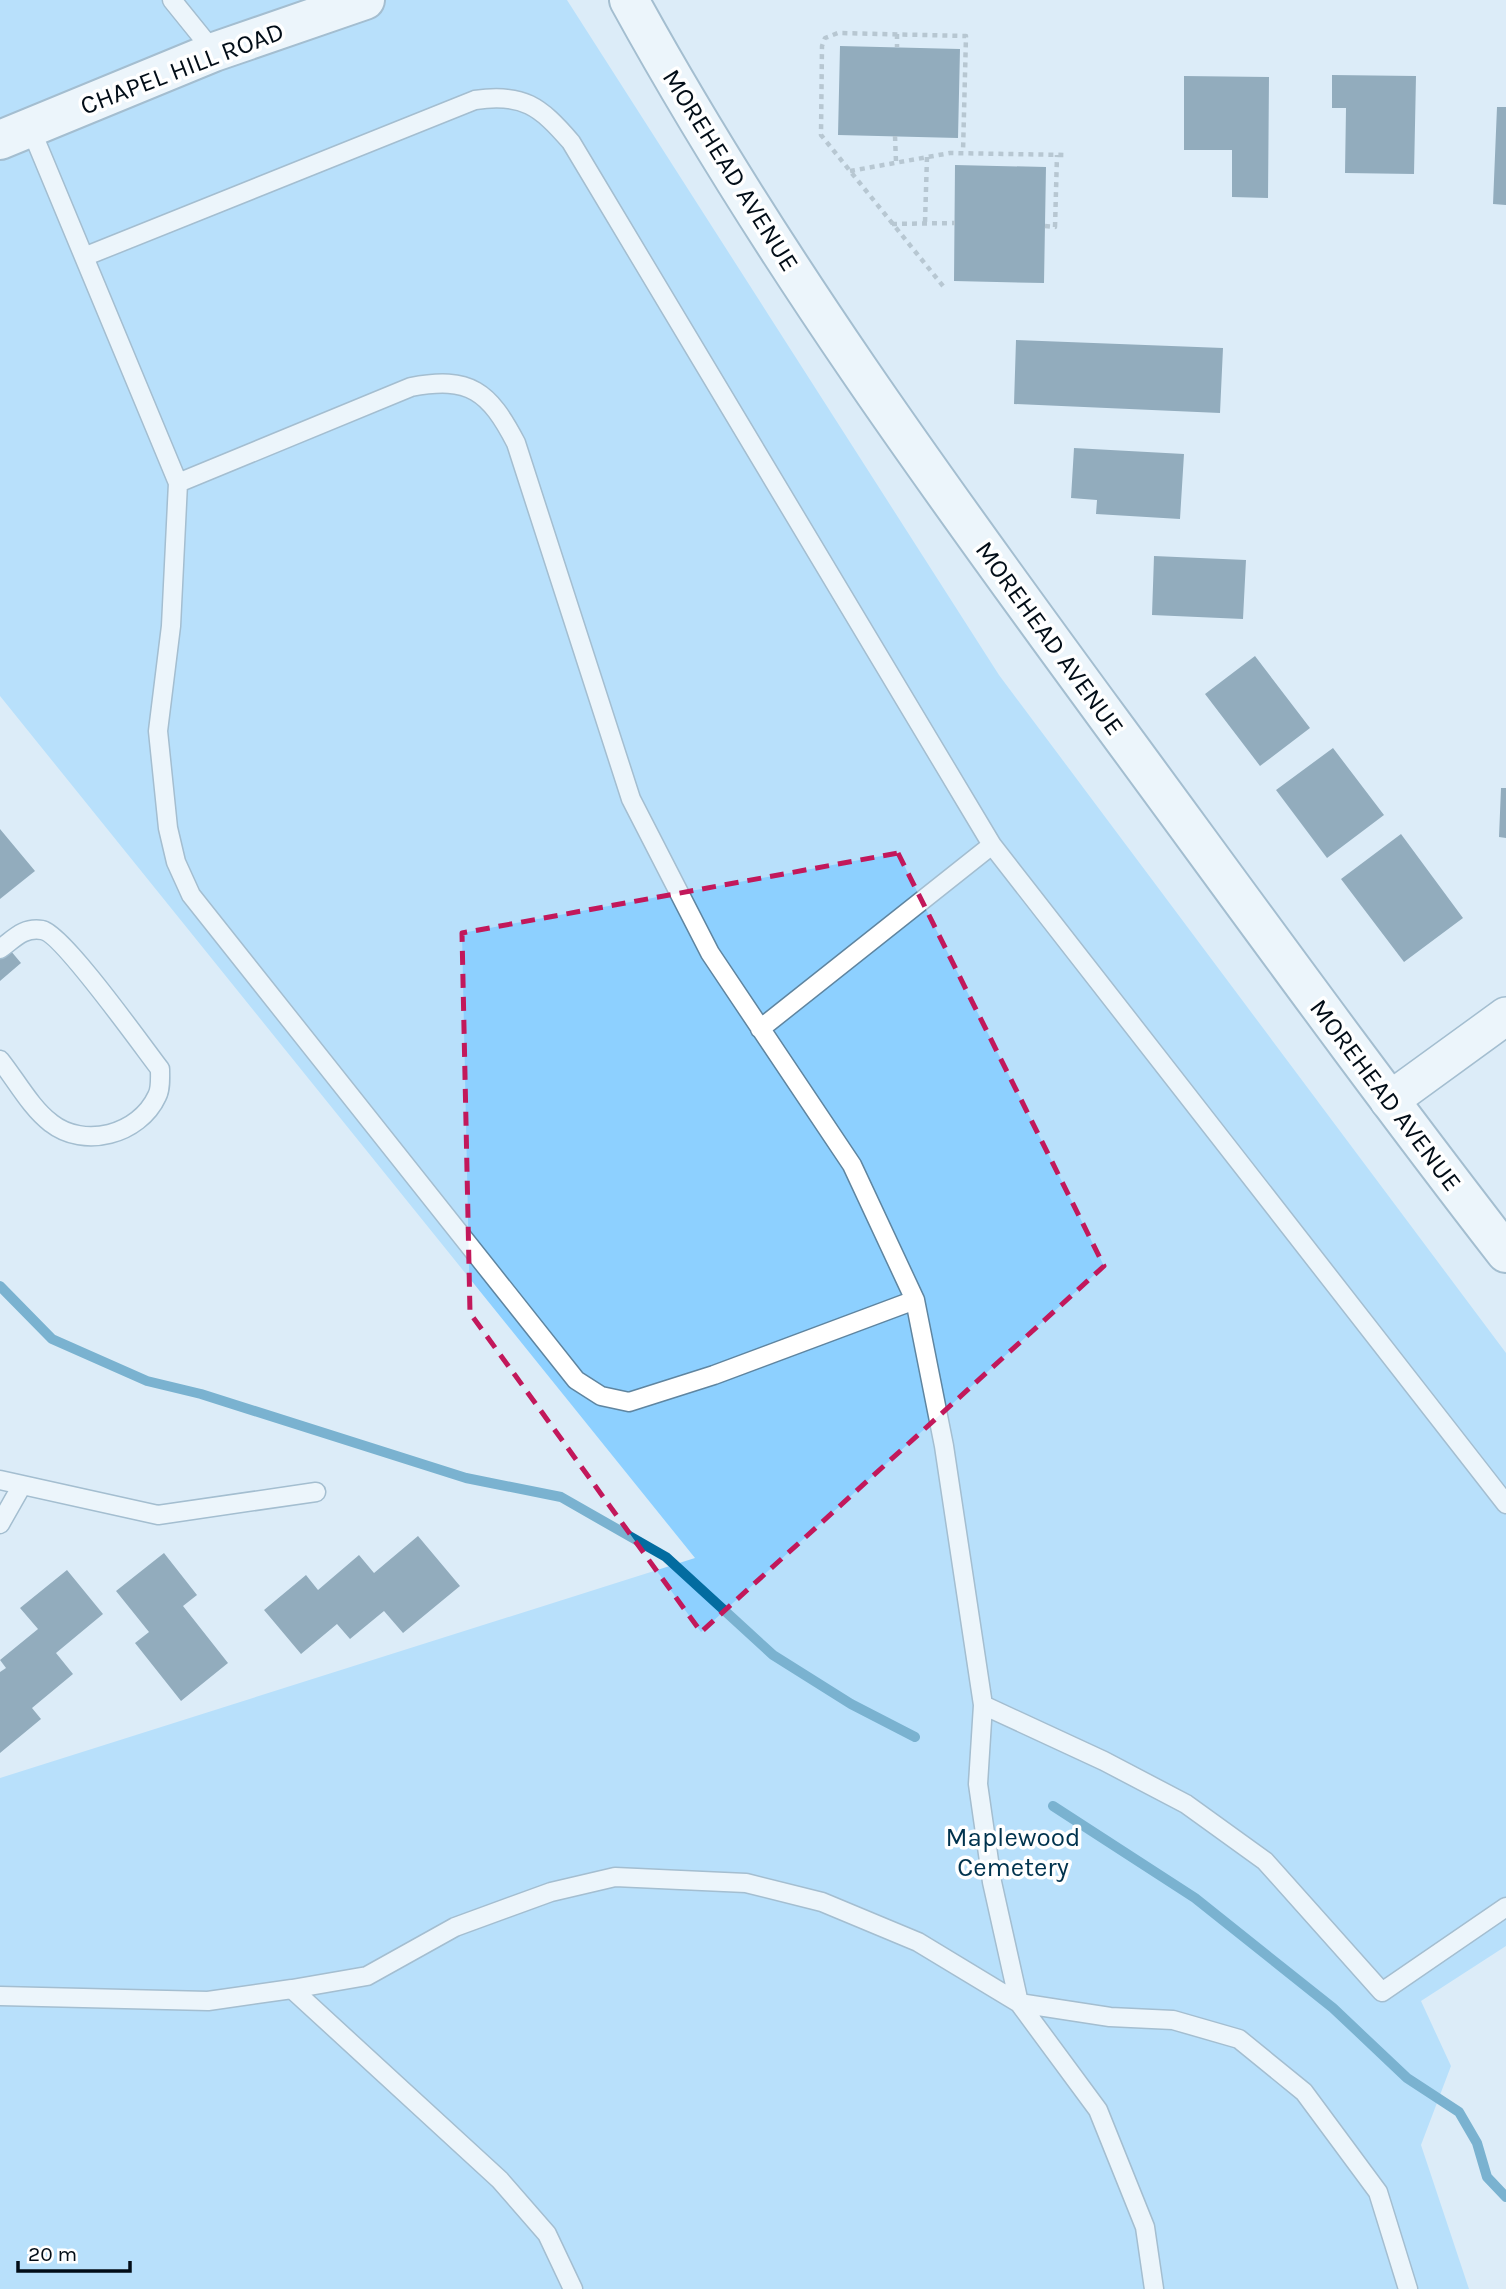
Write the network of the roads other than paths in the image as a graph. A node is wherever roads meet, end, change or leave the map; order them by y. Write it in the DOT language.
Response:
graph roads {
  1 [pos="172,0"];
  2 [pos="365,0"];
  3 [pos="629,0"];
  4 [pos="214,52"];
  5 [pos="15,133"];
  6 [pos="86,256"];
  7 [pos="178,483"];
  8 [pos="992,845"];
  9 [pos="0,949"];
  10 [pos="1506,1016"];
  11 [pos="760,1029"];
  12 [pos="0,1060"];
  13 [pos="1390,1101"];
  14 [pos="1506,1253"];
  15 [pos="915,1300"];
  16 [pos="0,1480"];
  17 [pos="21,1487"];
  18 [pos="316,1492"];
  19 [pos="1506,1504"];
  20 [pos="0,1524"];
  21 [pos="984,1705"];
  22 [pos="1506,1907"];
  23 [pos="292,1989"];
  24 [pos="0,1996"];
  25 [pos="1019,2003"];
  26 [pos="573,2289"];
  27 [pos="1154,2289"];
  28 [pos="1408,2289"];
  1 -- 4 [label="lane"];
  2 -- 4 [label="street, CHAPEL HILL ROAD"];
  3 -- 13 [label="street, MOREHEAD AVENUE"];
  4 -- 5 [label="street, CHAPEL HILL ROAD"];
  5 -- 6 [label="lane"];
  6 -- 7 [label="lane"];
  6 -- 8 [label="lane"];
  7 -- 11 [label="lane"];
  7 -- 15 [label="lane"];
  8 -- 11 [label="lane"];
  8 -- 19 [label="lane"];
  9 -- 12 [label="lane"];
  10 -- 13 [label="street"];
  11 -- 15 [label="lane"];
  13 -- 14 [label="street, MOREHEAD AVENUE"];
  15 -- 21 [label="lane"];
  16 -- 17 [label="lane"];
  17 -- 18 [label="lane"];
  17 -- 20 [label="lane"];
  21 -- 22 [label="lane"];
  21 -- 25 [label="lane"];
  23 -- 24 [label="lane"];
  23 -- 25 [label="lane"];
  23 -- 26 [label="lane"];
  25 -- 27 [label="lane"];
  25 -- 28 [label="lane"];
}
